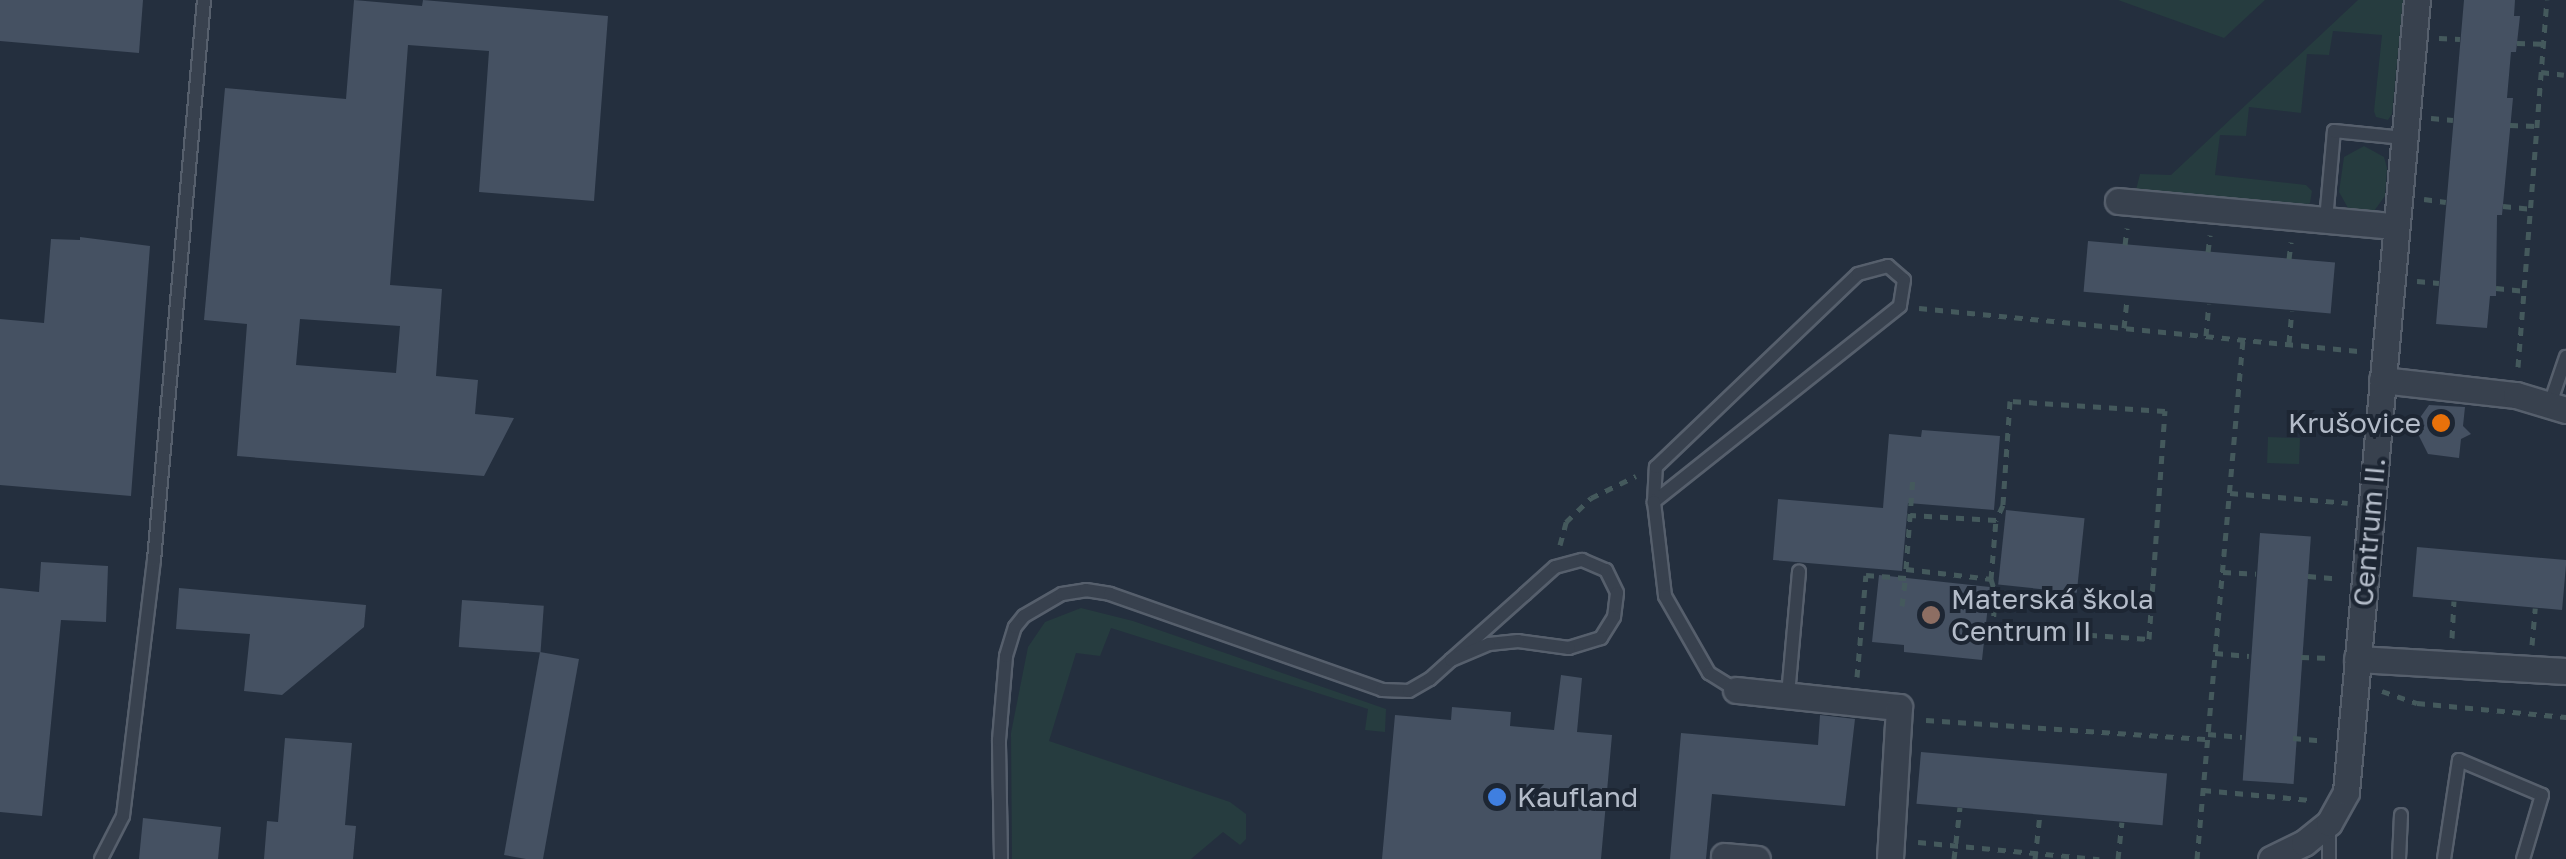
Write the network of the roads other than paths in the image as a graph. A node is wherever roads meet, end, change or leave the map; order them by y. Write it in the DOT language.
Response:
graph roads {
  1 [pos="204,0"];
  2 [pos="2417,0"];
  3 [pos="2404,138"];
  4 [pos="2118,201"];
  5 [pos="2326,220"];
  6 [pos="2395,226"];
  7 [pos="2566,357"];
  8 [pos="2382,380"];
  9 [pos="2558,407"];
  10 [pos="1654,502"];
  11 [pos="1800,571"];
  12 [pos="2357,659"];
  13 [pos="1451,660"];
  14 [pos="2566,672"];
  15 [pos="1736,690"];
  16 [pos="1788,694"];
  17 [pos="2324,812"];
  18 [pos="2401,815"];
  19 [pos="1724,856"];
  20 [pos="101,859"];
  21 [pos="1002,859"];
  22 [pos="1757,859"];
  23 [pos="1890,859"];
  24 [pos="2271,859"];
  25 [pos="2329,859"];
  26 [pos="2400,859"];
  27 [pos="2444,859"];
  28 [pos="2523,859"];
  1 -- 20 [label="lane"];
  2 -- 3 [label="street, Centrum II."];
  3 -- 5 [label="lane"];
  3 -- 6 [label="street, Centrum II."];
  4 -- 5 [label="street"];
  5 -- 6 [label="street"];
  6 -- 8 [label="street, Centrum II."];
  7 -- 9 [label="lane"];
  8 -- 9 [label="street"];
  8 -- 12 [label="street, Centrum II."];
  10 -- 10 [label="lane"];
  10 -- 15 [label="lane"];
  11 -- 16 [label="lane"];
  12 -- 14 [label="street"];
  12 -- 17 [label="street, Centrum II."];
  13 -- 13 [label="lane"];
  13 -- 21 [label="lane"];
  15 -- 16 [label="street"];
  16 -- 23 [label="street"];
  17 -- 24 [label="street"];
  17 -- 25 [label="lane"];
  18 -- 26 [label="lane"];
  19 -- 22 [label="street"];
  27 -- 28 [label="lane"];
}
